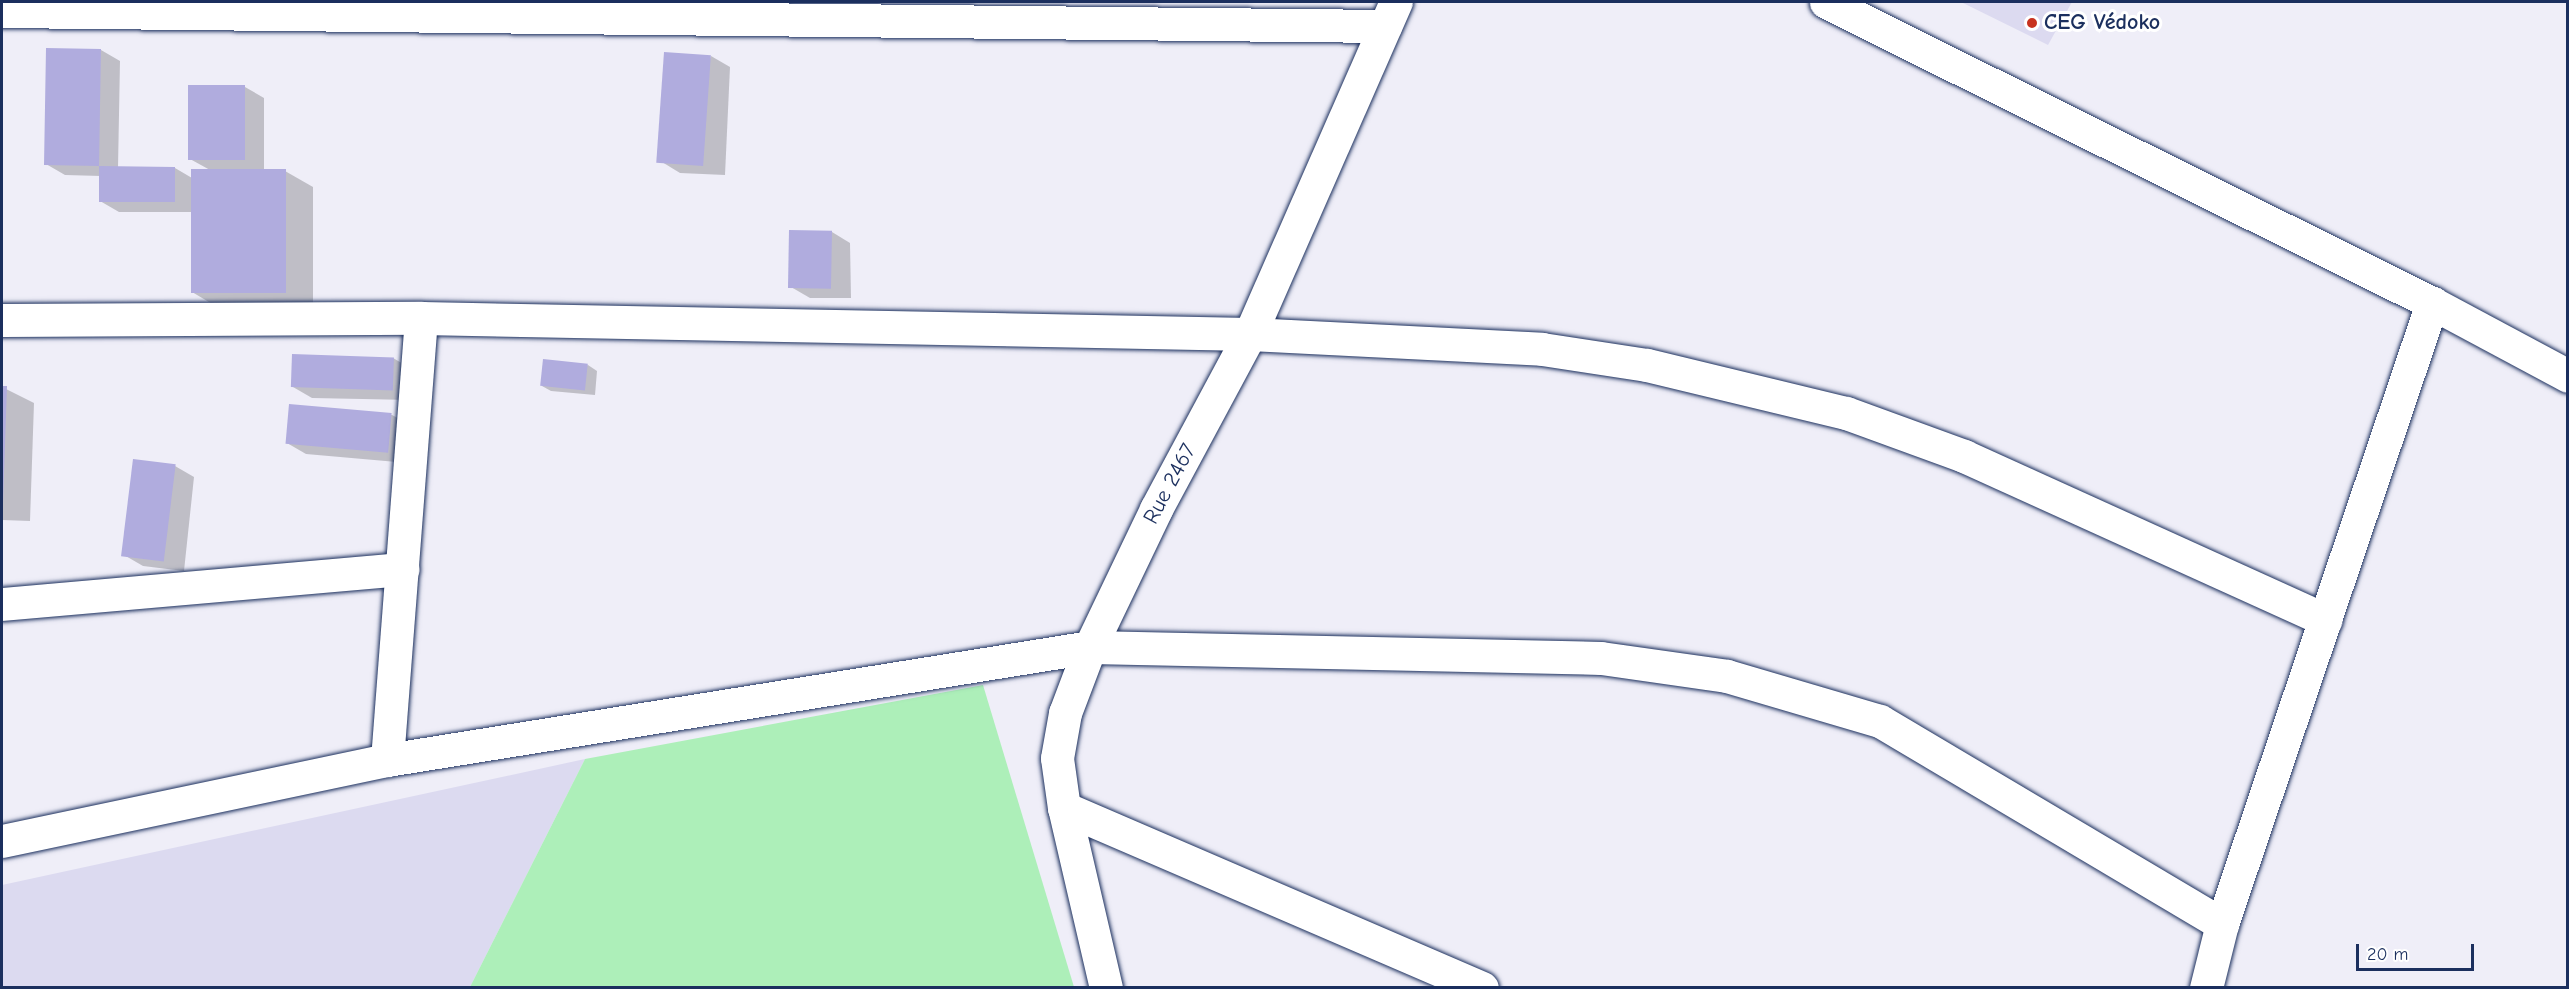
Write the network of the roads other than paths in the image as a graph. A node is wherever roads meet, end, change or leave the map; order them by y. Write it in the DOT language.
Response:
graph roads {
  1 [pos="1826,2"];
  2 [pos="2,12"];
  3 [pos="1390,14"];
  4 [pos="2432,303"];
  5 [pos="421,318"];
  6 [pos="2,320"];
  7 [pos="1250,334"];
  8 [pos="2568,376"];
  9 [pos="402,569"];
  10 [pos="2,604"];
  11 [pos="2325,620"];
  12 [pos="1090,647"];
  13 [pos="387,760"];
  14 [pos="1064,808"];
  15 [pos="2,841"];
  16 [pos="2222,924"];
  17 [pos="1106,987"];
  18 [pos="1482,987"];
  19 [pos="2206,987"];
  1 -- 4 [label="street"];
  2 -- 3 [label="street"];
  3 -- 7 [label="street, Rue 2467"];
  4 -- 8 [label="street"];
  4 -- 11 [label="street"];
  5 -- 6 [label="street"];
  5 -- 7 [label="street"];
  5 -- 9 [label="street"];
  7 -- 11 [label="street"];
  7 -- 12 [label="street, Rue 2467"];
  9 -- 10 [label="street"];
  9 -- 13 [label="street"];
  11 -- 16 [label="street"];
  12 -- 13 [label="street"];
  12 -- 14 [label="street, Rue 2467"];
  12 -- 16 [label="street"];
  13 -- 15 [label="street"];
  14 -- 17 [label="street, Rue 2467"];
  14 -- 18 [label="street"];
  16 -- 19 [label="street"];
}
